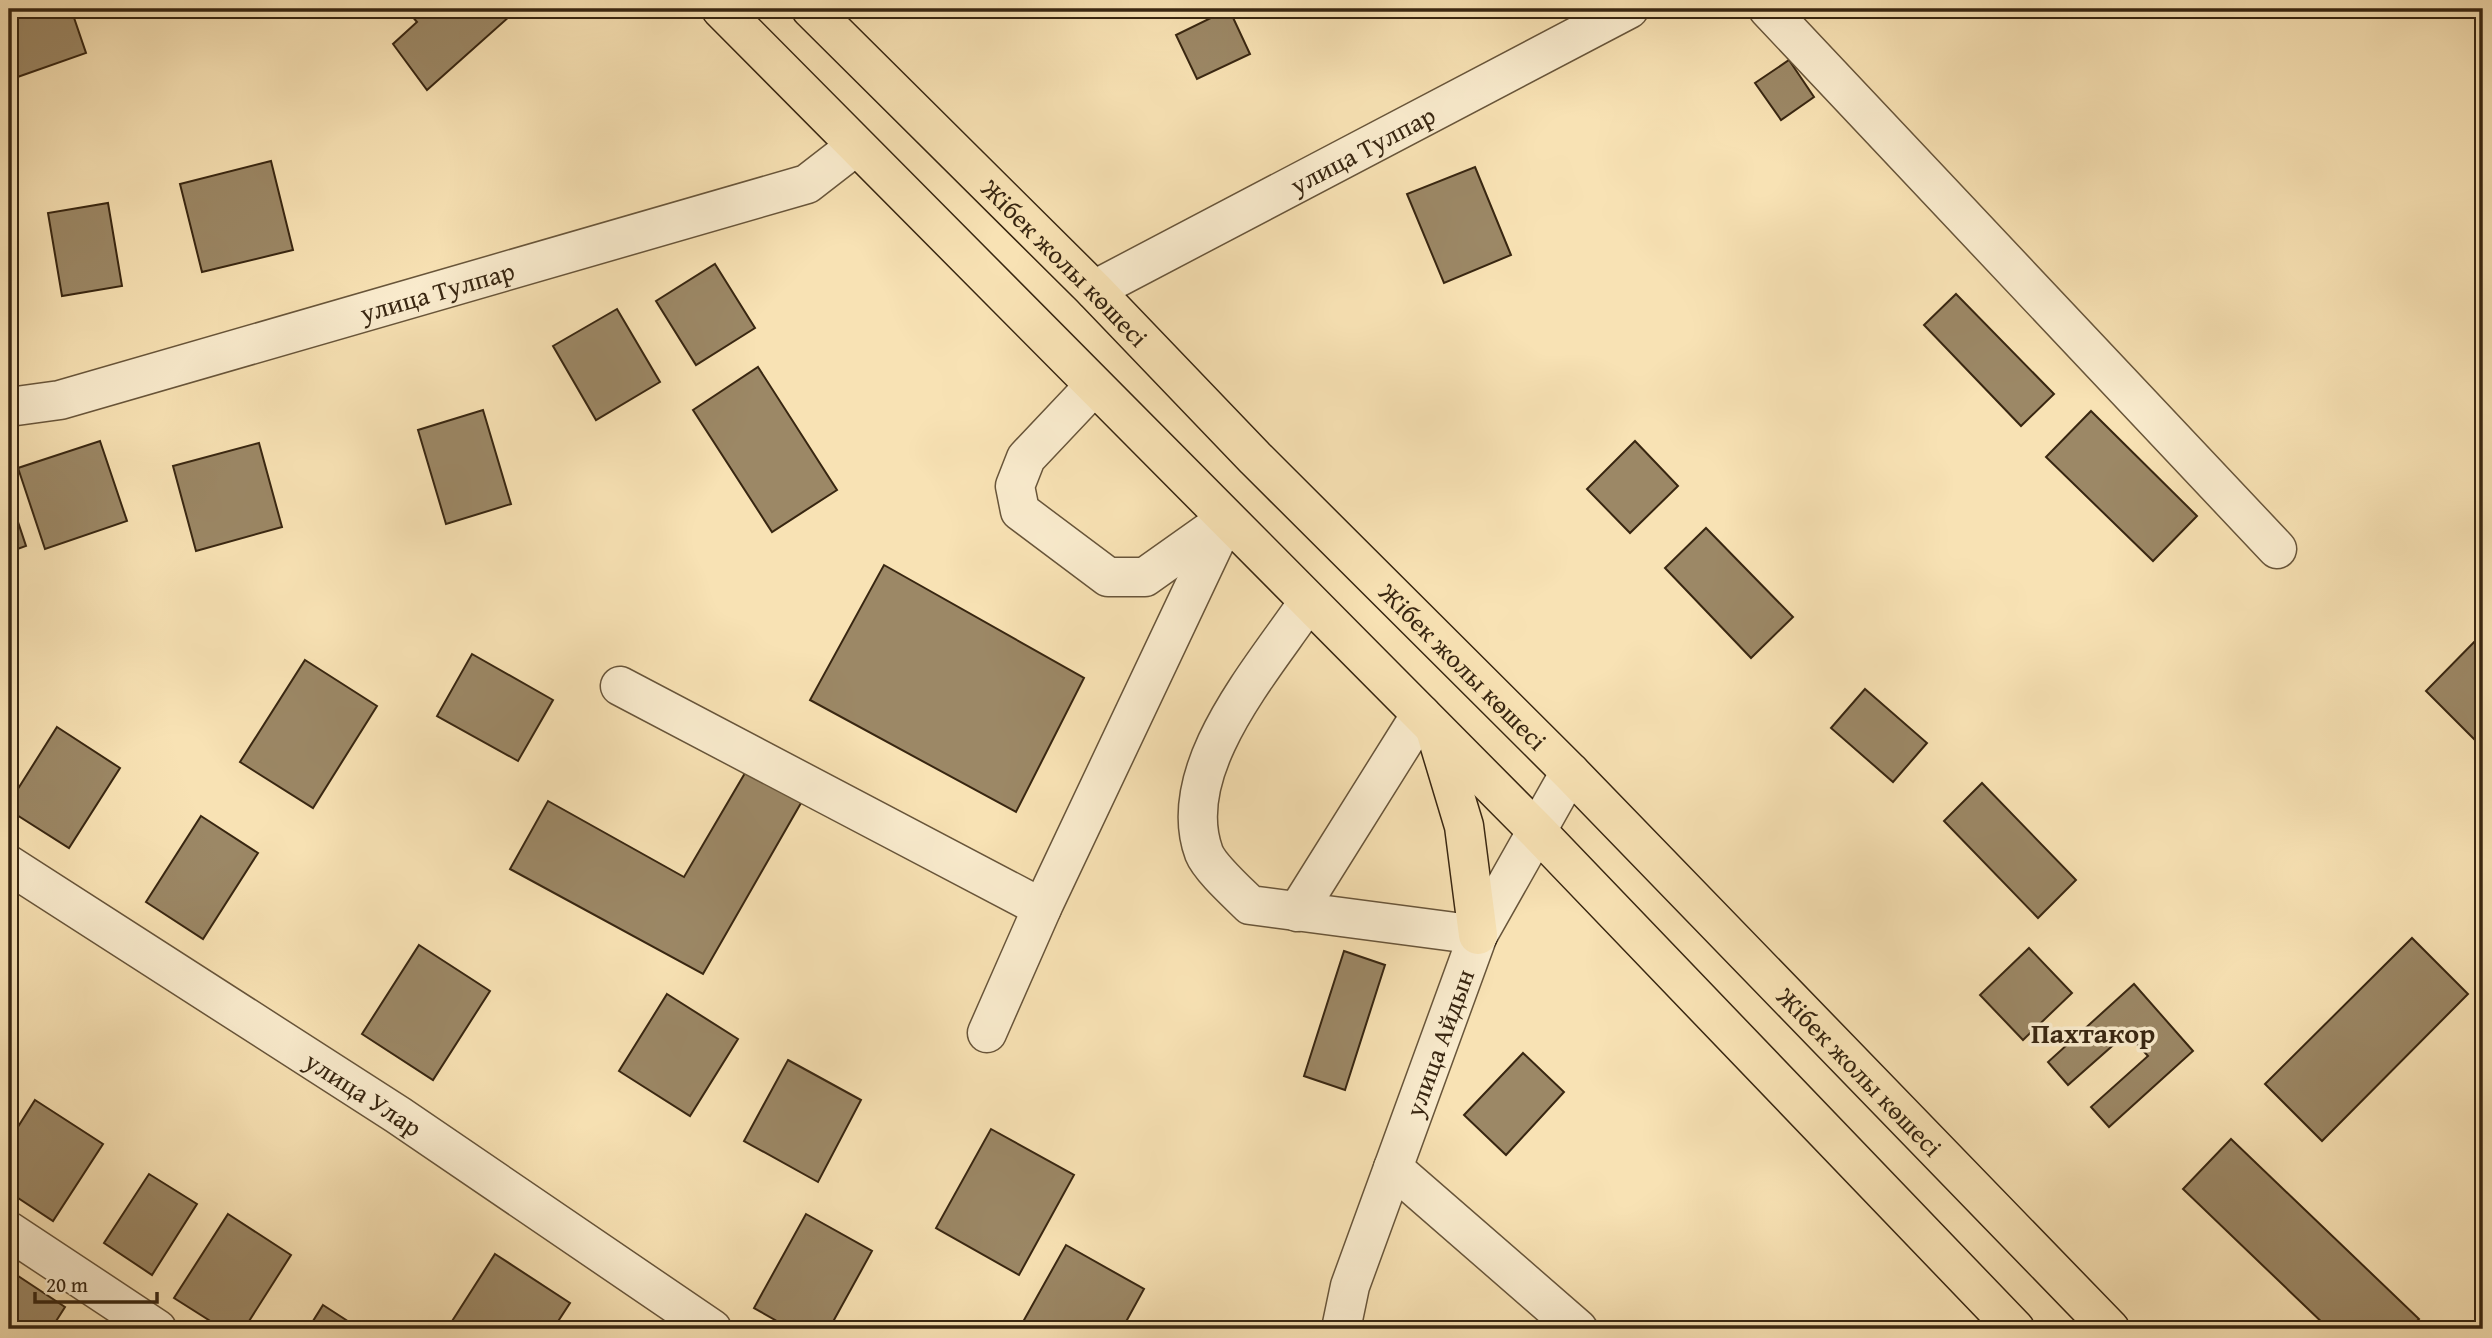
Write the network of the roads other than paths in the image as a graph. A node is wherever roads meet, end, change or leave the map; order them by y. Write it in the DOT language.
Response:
graph roads {
  1 [pos="721,9"];
  2 [pos="811,9"];
  3 [pos="1629,9"];
  4 [pos="1768,9"];
  5 [pos="856,146"];
  6 [pos="1094,290"];
  7 [pos="1094,386"];
  8 [pos="9,407"];
  9 [pos="1226,519"];
  10 [pos="2277,550"];
  11 [pos="1308,602"];
  12 [pos="620,686"];
  13 [pos="1427,721"];
  14 [pos="1570,772"];
  15 [pos="1536,830"];
  16 [pos="9,865"];
  17 [pos="1042,908"];
  18 [pos="1297,912"];
  19 [pos="1478,935"];
  20 [pos="987,1033"];
  21 [pos="1393,1168"];
  22 [pos="9,1231"];
  23 [pos="157,1329"];
  24 [pos="712,1329"];
  25 [pos="1341,1329"];
  26 [pos="1578,1329"];
  27 [pos="2015,1329"];
  28 [pos="2109,1329"];
  1 -- 5 [label="main road"];
  2 -- 6 [label="main road, Жібек жолы көшесі"];
  3 -- 6 [label="street, улица Тулпар"];
  4 -- 10 [label="street"];
  5 -- 7 [label="main road"];
  5 -- 8 [label="street, улица Тулпар"];
  6 -- 14 [label="main road, Жібек жолы көшесі"];
  7 -- 9 [label="main road"];
  7 -- 9 [label="street"];
  9 -- 11 [label="main road"];
  9 -- 17 [label="street"];
  11 -- 13 [label="main road"];
  11 -- 18 [label="street"];
  12 -- 17 [label="street"];
  13 -- 15 [label="main road"];
  13 -- 18 [label="street"];
  13 -- 19 [label="main road"];
  14 -- 15 [label="street, улица Айдын"];
  14 -- 28 [label="main road, Жібек жолы көшесі"];
  15 -- 19 [label="street, улица Айдын"];
  15 -- 27 [label="main road"];
  16 -- 24 [label="street, улица Улар"];
  17 -- 20 [label="street"];
  18 -- 19 [label="street"];
  19 -- 21 [label="street, улица Айдын"];
  21 -- 25 [label="street, улица Айдын"];
  21 -- 26 [label="street"];
  22 -- 23 [label="street"];
}
